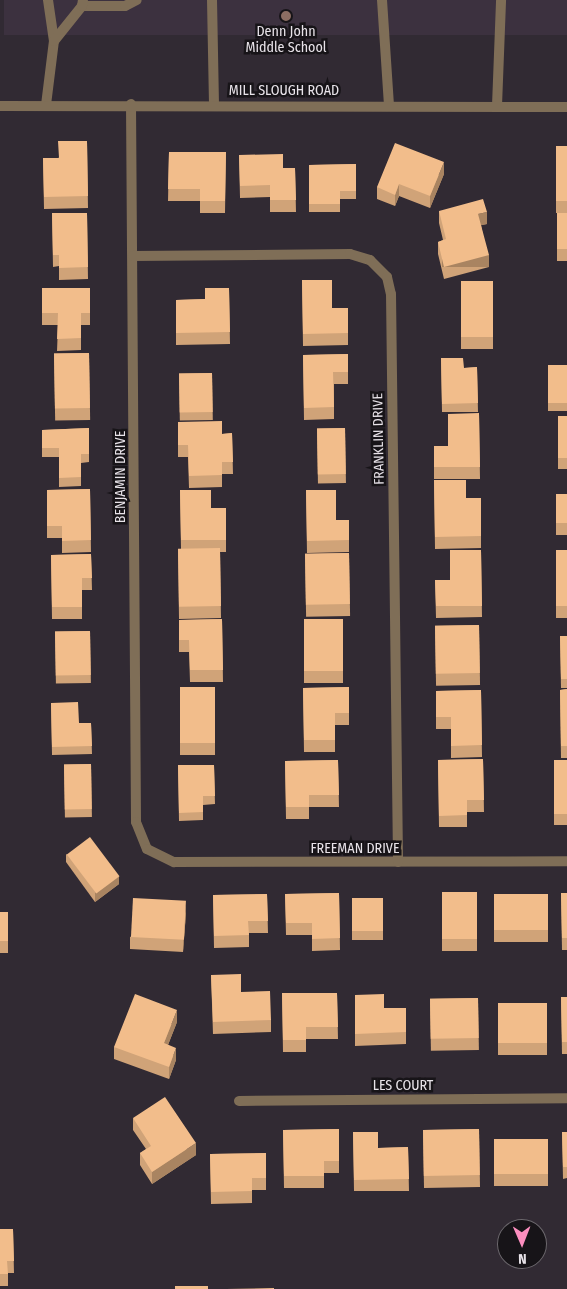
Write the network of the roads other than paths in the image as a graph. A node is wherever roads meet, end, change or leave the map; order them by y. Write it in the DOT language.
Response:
graph roads {
  1 [pos="48,0"];
  2 [pos="137,0"];
  3 [pos="212,0"];
  4 [pos="382,0"];
  5 [pos="501,0"];
  6 [pos="83,3"];
  7 [pos="54,41"];
  8 [pos="131,104"];
  9 [pos="214,104"];
  10 [pos="46,105"];
  11 [pos="0,106"];
  12 [pos="389,106"];
  13 [pos="497,106"];
  14 [pos="567,106"];
  15 [pos="133,256"];
  16 [pos="147,848"];
  17 [pos="567,860"];
  18 [pos="398,862"];
  19 [pos="567,1098"];
  20 [pos="239,1101"];
  1 -- 7 [label="street"];
  2 -- 6 [label="street"];
  3 -- 9 [label="street"];
  4 -- 12 [label="street"];
  5 -- 13 [label="street"];
  6 -- 7 [label="street"];
  7 -- 10 [label="street"];
  8 -- 9 [label="street, MILL SLOUGH ROAD"];
  8 -- 10 [label="street, MILL SLOUGH ROAD"];
  8 -- 15 [label="street, BENJAMIN DRIVE"];
  9 -- 12 [label="street, MILL SLOUGH ROAD"];
  10 -- 11 [label="street, MILL SLOUGH ROAD"];
  12 -- 13 [label="street, MILL SLOUGH ROAD"];
  13 -- 14 [label="street, MILL SLOUGH ROAD"];
  15 -- 16 [label="street, BENJAMIN DRIVE"];
  15 -- 18 [label="street, FRANKLIN DRIVE"];
  16 -- 18 [label="street, FREEMAN DRIVE"];
  17 -- 18 [label="street, FREEMAN DRIVE"];
  19 -- 20 [label="street, LES COURT"];
}
